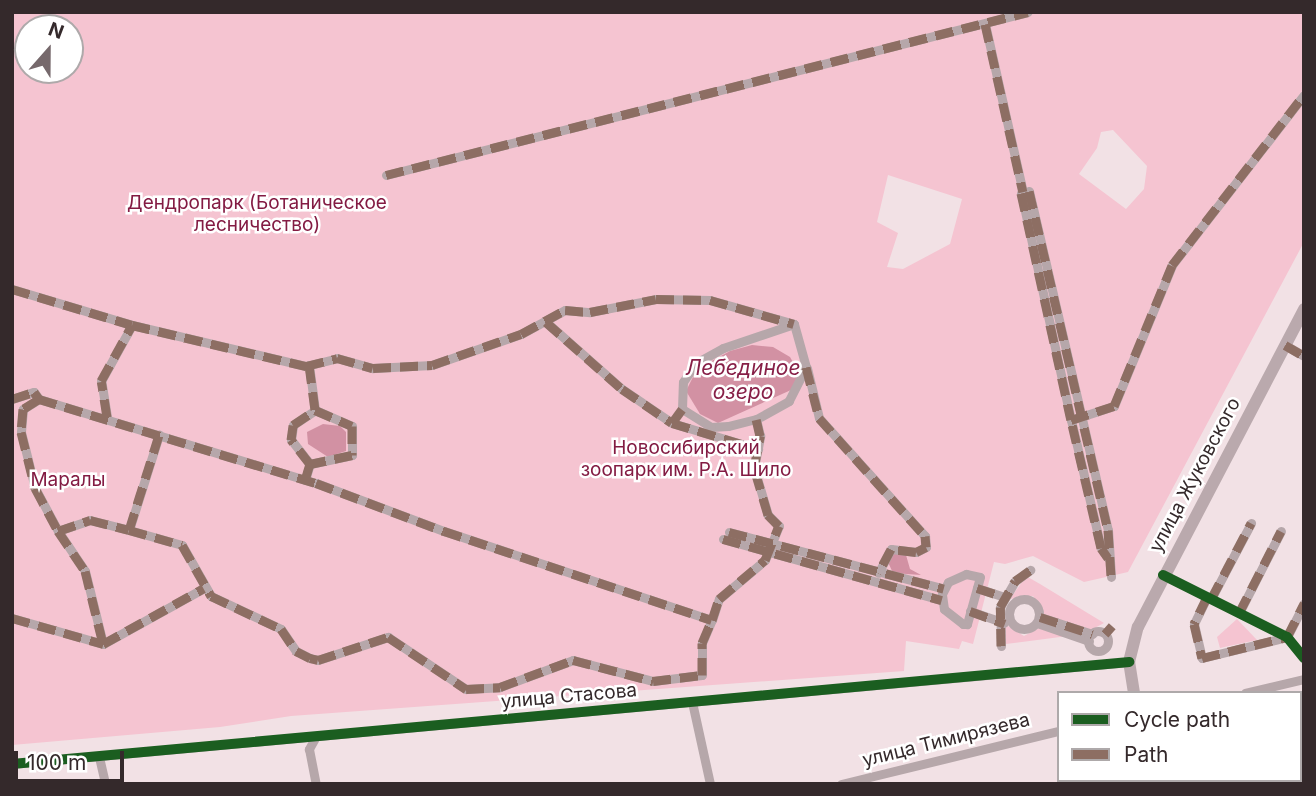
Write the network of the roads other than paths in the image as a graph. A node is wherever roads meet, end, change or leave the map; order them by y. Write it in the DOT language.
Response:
graph roads {
  1 [pos="1028,12"];
  2 [pos="985,24"];
  3 [pos="1304,95"];
  4 [pos="386,175"];
  5 [pos="12,289"];
  6 [pos="1304,309"];
  7 [pos="546,322"];
  8 [pos="132,324"];
  9 [pos="793,324"];
  10 [pos="1285,345"];
  11 [pos="1304,356"];
  12 [pos="309,365"];
  13 [pos="806,367"];
  14 [pos="12,399"];
  15 [pos="39,399"];
  16 [pos="682,409"];
  17 [pos="315,410"];
  18 [pos="107,417"];
  19 [pos="757,419"];
  20 [pos="1076,419"];
  21 [pos="672,423"];
  22 [pos="159,435"];
  23 [pos="758,449"];
  24 [pos="310,464"];
  25 [pos="305,480"];
  26 [pos="1251,523"];
  27 [pos="129,530"];
  28 [pos="58,531"];
  29 [pos="1281,531"];
  30 [pos="726,536"];
  31 [pos="771,548"];
  32 [pos="1030,570"];
  33 [pos="878,573"];
  34 [pos="1163,575"];
  35 [pos="1111,577"];
  36 [pos="204,588"];
  37 [pos="980,588"];
  38 [pos="944,589"];
  39 [pos="1001,595"];
  40 [pos="1209,598"];
  41 [pos="942,600"];
  42 [pos="1304,603"];
  43 [pos="1005,609"];
  44 [pos="974,612"];
  45 [pos="1239,613"];
  46 [pos="12,618"];
  47 [pos="712,620"];
  48 [pos="1038,620"];
  49 [pos="998,621"];
  50 [pos="1112,626"];
  51 [pos="1105,634"];
  52 [pos="1090,637"];
  53 [pos="1287,637"];
  54 [pos="103,644"];
  55 [pos="1001,646"];
  56 [pos="1304,658"];
  57 [pos="1129,662"];
  58 [pos="1304,679"];
  59 [pos="1134,691"];
  60 [pos="1253,691"];
  61 [pos="692,702"];
  62 [pos="1057,732"];
  63 [pos="315,738"];
  64 [pos="99,757"];
  65 [pos="12,764"];
  66 [pos="867,781"];
  67 [pos="105,784"];
  68 [pos="316,784"];
  69 [pos="710,784"];
  70 [pos="841,784"];
  1 -- 2 [label="street"];
  2 -- 4 [label="street"];
  2 -- 20 [label="street"];
  3 -- 20 [label="street"];
  5 -- 8 [label="street"];
  6 -- 10 [label="main road, улица Жуковского"];
  7 -- 9 [label="street"];
  7 -- 12 [label="street"];
  7 -- 21 [label="street"];
  8 -- 12 [label="street"];
  8 -- 18 [label="street"];
  9 -- 13 [label="street"];
  9 -- 16 [label="street"];
  10 -- 11 [label="street"];
  10 -- 34 [label="main road, улица Жуковского"];
  12 -- 17 [label="street"];
  13 -- 19 [label="street"];
  13 -- 33 [label="street"];
  14 -- 15 [label="street"];
  15 -- 18 [label="street"];
  15 -- 28 [label="street"];
  16 -- 19 [label="street"];
  16 -- 21 [label="street"];
  17 -- 24 [label="street"];
  17 -- 24 [label="street"];
  18 -- 22 [label="street"];
  19 -- 23 [label="street"];
  20 -- 35 [label="street"];
  21 -- 23 [label="street"];
  22 -- 25 [label="street"];
  22 -- 27 [label="street"];
  23 -- 31 [label="street"];
  24 -- 25 [label="street"];
  25 -- 47 [label="street"];
  26 -- 40 [label="street"];
  27 -- 28 [label="street"];
  27 -- 36 [label="street"];
  28 -- 54 [label="street"];
  29 -- 45 [label="street"];
  30 -- 31 [label="street"];
  31 -- 33 [label="street"];
  31 -- 41 [label="street"];
  31 -- 47 [label="street"];
  32 -- 39 [label="street"];
  33 -- 38 [label="street"];
  34 -- 40 [label="street"];
  34 -- 57 [label="main road, улица Жуковского"];
  36 -- 47 [label="street"];
  36 -- 54 [label="street"];
  37 -- 38 [label="street"];
  37 -- 39 [label="street"];
  37 -- 44 [label="street"];
  38 -- 41 [label="street"];
  39 -- 43 [label="street"];
  40 -- 45 [label="street"];
  40 -- 53 [label="street"];
  41 -- 44 [label="street"];
  42 -- 53 [label="street"];
  43 -- 48 [label="street"];
  43 -- 48 [label="street"];
  43 -- 49 [label="street"];
  44 -- 49 [label="street"];
  45 -- 53 [label="street"];
  46 -- 54 [label="street"];
  48 -- 52 [label="street"];
  49 -- 55 [label="street"];
  50 -- 51 [label="street"];
  51 -- 52 [label="street"];
  51 -- 52 [label="street"];
  53 -- 56 [label="street"];
  57 -- 59 [label="main road"];
  57 -- 61 [label="street, улица Стасова"];
  58 -- 60 [label="street"];
  61 -- 63 [label="street, улица Стасова"];
  61 -- 69 [label="street"];
  62 -- 66 [label="street, улица Тимирязева"];
  63 -- 64 [label="street, улица Стасова"];
  63 -- 68 [label="street"];
  64 -- 65 [label="street, улица Стасова"];
  64 -- 67 [label="street"];
  66 -- 70 [label="street, улица Тимирязева"];
}
